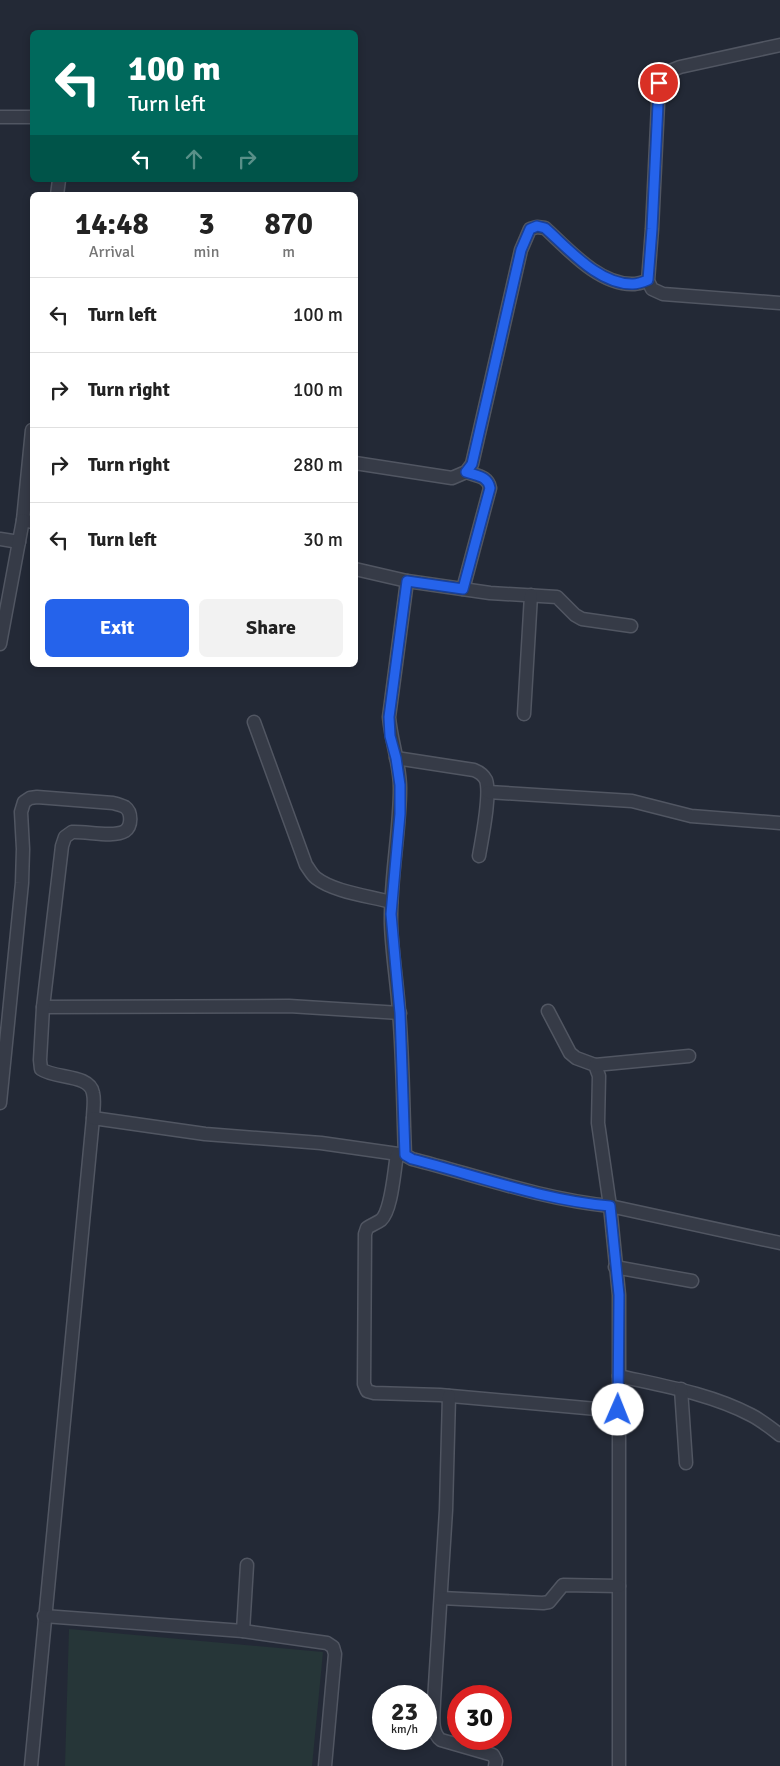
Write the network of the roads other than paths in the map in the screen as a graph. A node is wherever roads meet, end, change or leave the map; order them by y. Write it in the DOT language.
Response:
graph roads {
  1 [pos="780,45"];
  2 [pos="0,117"];
  3 [pos="30,117"];
  4 [pos="648,280"];
  5 [pos="780,302"];
  6 [pos="358,463"];
  7 [pos="466,472"];
  8 [pos="30,476"];
  9 [pos="28,521"];
  10 [pos="0,539"];
  11 [pos="19,542"];
  12 [pos="358,570"];
  13 [pos="407,581"];
  14 [pos="463,589"];
  15 [pos="531,595"];
  16 [pos="631,626"];
  17 [pos="0,644"];
  18 [pos="524,714"];
  19 [pos="254,722"];
  20 [pos="396,758"];
  21 [pos="488,792"];
  22 [pos="780,824"];
  23 [pos="479,856"];
  24 [pos="391,902"];
  25 [pos="43,1007"];
  26 [pos="548,1011"];
  27 [pos="400,1013"];
  28 [pos="688,1056"];
  29 [pos="595,1065"];
  30 [pos="0,1103"];
  31 [pos="93,1118"];
  32 [pos="401,1155"];
  33 [pos="610,1206"];
  34 [pos="780,1242"];
  35 [pos="615,1267"];
  36 [pos="692,1281"];
  37 [pos="619,1376"];
  38 [pos="681,1389"];
  39 [pos="449,1396"];
  40 [pos="618,1410"];
  41 [pos="780,1434"];
  42 [pos="686,1463"];
  43 [pos="247,1565"];
  44 [pos="619,1586"];
  45 [pos="441,1598"];
  46 [pos="44,1616"];
  47 [pos="243,1632"];
  48 [pos="31,1766"];
  49 [pos="325,1766"];
  50 [pos="495,1766"];
  51 [pos="620,1766"];
  1 -- 4 [label="street"];
  2 -- 3 [label="street"];
  4 -- 5 [label="street"];
  4 -- 7 [label="street"];
  6 -- 7 [label="street"];
  7 -- 14 [label="street"];
  8 -- 9 [label="street"];
  9 -- 11 [label="street"];
  10 -- 11 [label="street"];
  11 -- 17 [label="street"];
  12 -- 13 [label="street"];
  13 -- 14 [label="street"];
  13 -- 20 [label="street"];
  14 -- 15 [label="street"];
  15 -- 16 [label="street"];
  15 -- 18 [label="street"];
  19 -- 24 [label="street"];
  20 -- 21 [label="street"];
  20 -- 24 [label="street"];
  21 -- 22 [label="street"];
  21 -- 23 [label="street"];
  24 -- 27 [label="street"];
  25 -- 27 [label="street"];
  25 -- 30 [label="street"];
  25 -- 31 [label="street"];
  26 -- 29 [label="street"];
  27 -- 32 [label="street"];
  28 -- 29 [label="street"];
  29 -- 33 [label="street"];
  31 -- 32 [label="street"];
  31 -- 46 [label="street"];
  32 -- 33 [label="street"];
  32 -- 39 [label="street"];
  33 -- 34 [label="street"];
  33 -- 35 [label="street"];
  35 -- 36 [label="street"];
  35 -- 37 [label="street"];
  37 -- 38 [label="street"];
  37 -- 40 [label="street"];
  38 -- 41 [label="street"];
  38 -- 42 [label="street"];
  39 -- 40 [label="street"];
  39 -- 45 [label="street"];
  40 -- 44 [label="street"];
  43 -- 47 [label="street"];
  44 -- 45 [label="street"];
  44 -- 51 [label="street"];
  45 -- 50 [label="street"];
  46 -- 47 [label="street"];
  46 -- 48 [label="street"];
  47 -- 49 [label="street"];
}
